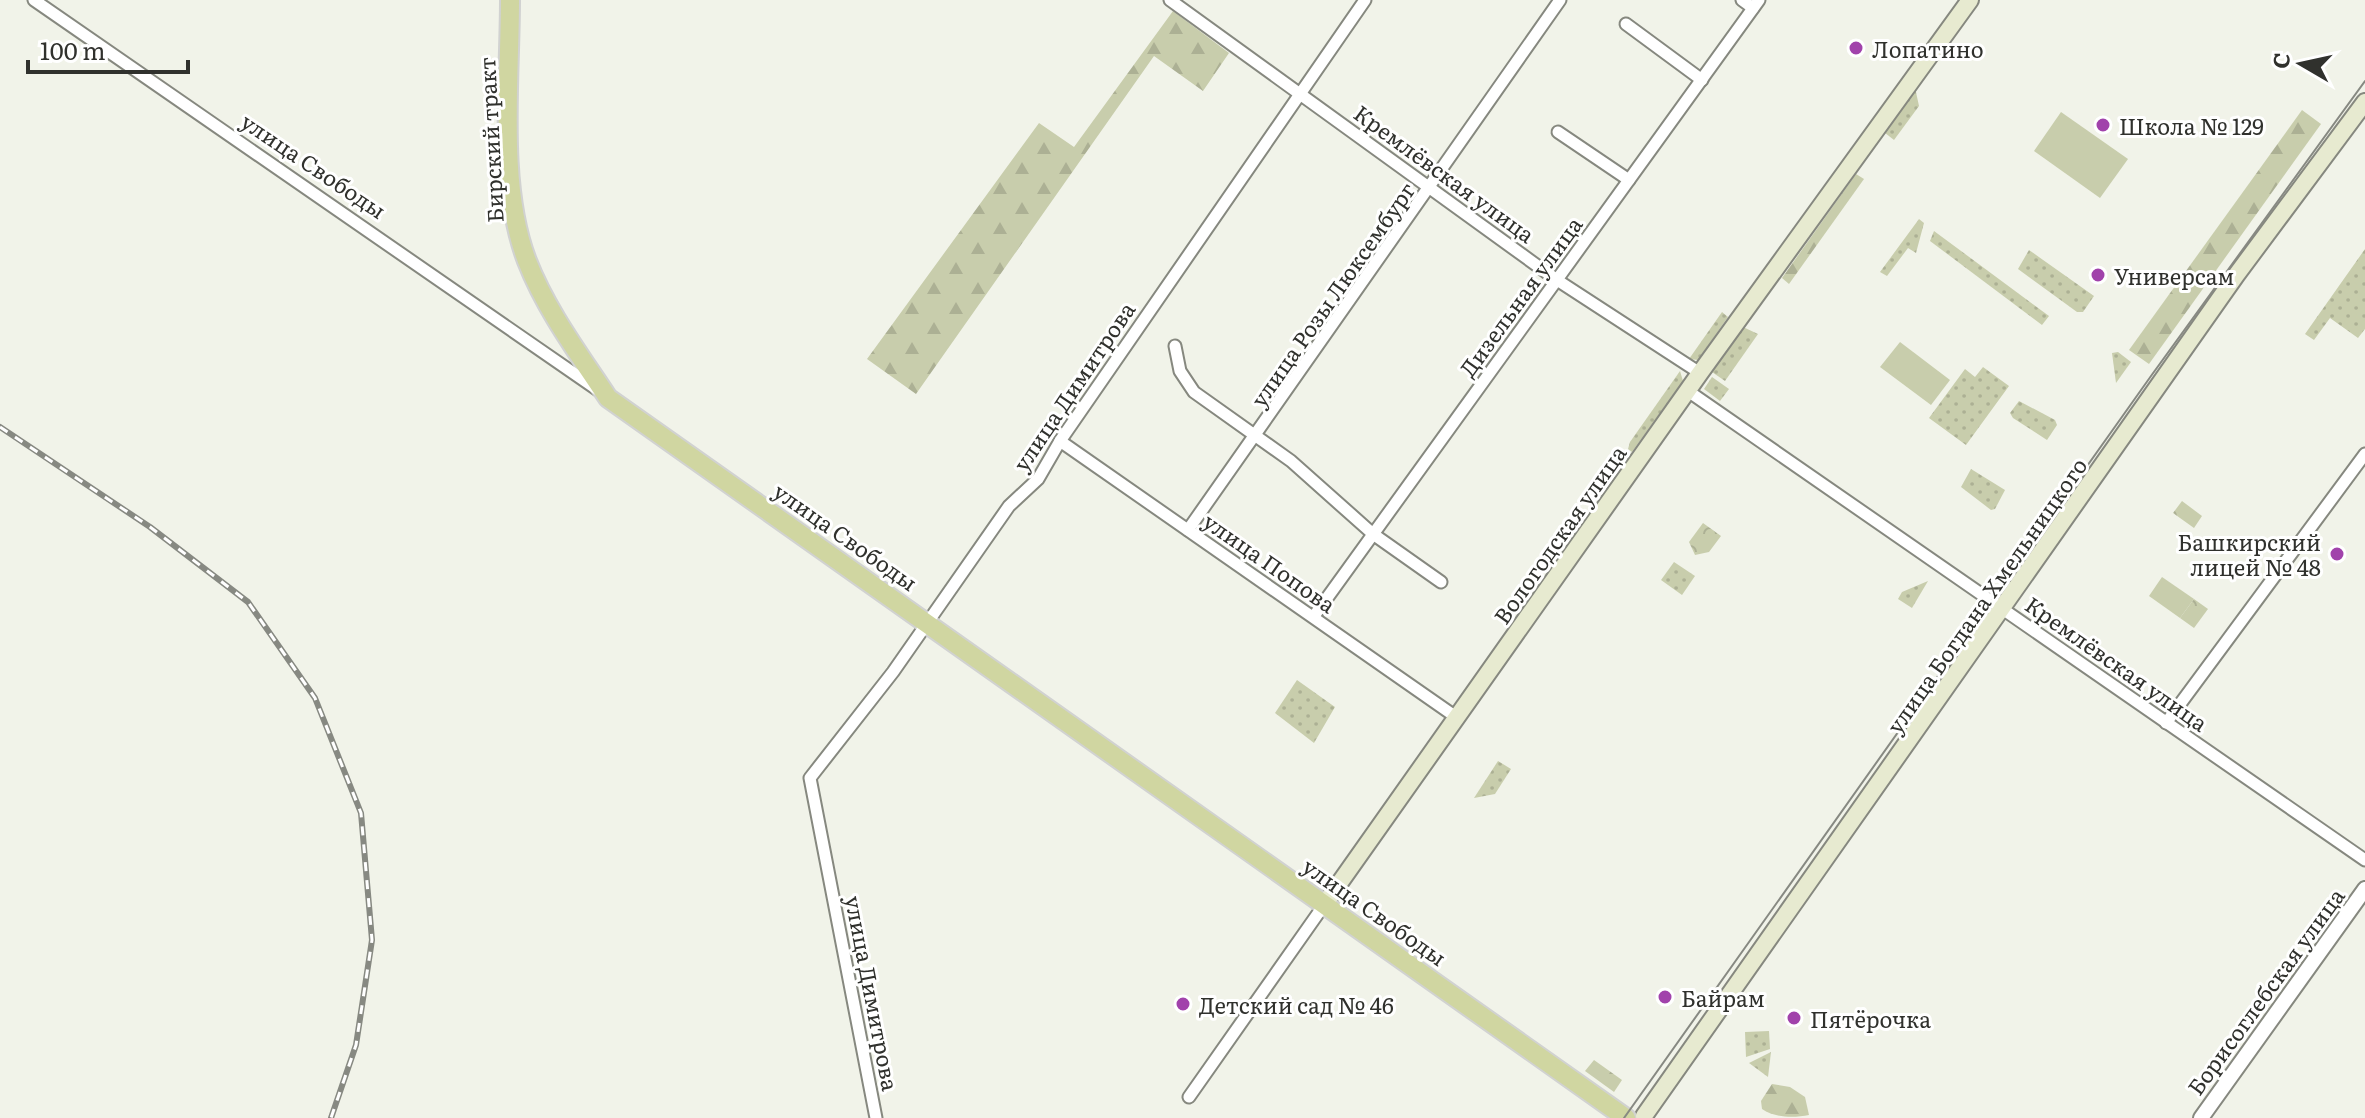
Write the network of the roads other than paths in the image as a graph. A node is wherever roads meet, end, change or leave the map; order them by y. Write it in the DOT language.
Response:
graph roads {
  1 [pos="34,0"];
  2 [pos="510,0"];
  3 [pos="1170,0"];
  4 [pos="1365,0"];
  5 [pos="1560,0"];
  6 [pos="1742,0"];
  7 [pos="1970,0"];
  8 [pos="1756,4"];
  9 [pos="1626,24"];
  10 [pos="1702,80"];
  11 [pos="1300,92"];
  12 [pos="2365,102"];
  13 [pos="1558,132"];
  14 [pos="1629,180"];
  15 [pos="1431,188"];
  16 [pos="1557,280"];
  17 [pos="1175,346"];
  18 [pos="1700,373"];
  19 [pos="1688,391"];
  20 [pos="608,398"];
  21 [pos="1255,436"];
  22 [pos="1060,441"];
  23 [pos="2365,454"];
  24 [pos="1188,530"];
  25 [pos="1373,534"];
  26 [pos="1441,582"];
  27 [pos="2005,609"];
  28 [pos="1314,616"];
  29 [pos="929,622"];
  30 [pos="1456,717"];
  31 [pos="2166,723"];
  32 [pos="2365,860"];
  33 [pos="2365,889"];
  34 [pos="1324,905"];
  35 [pos="1189,1097"];
  36 [pos="1630,1117"];
  37 [pos="876,1118"];
  38 [pos="2201,1118"];
  1 -- 20 [label="street, улица Свободы"];
  2 -- 20 [label="main road, Бирский тракт"];
  3 -- 11 [label="street, Кремлёвская улица"];
  4 -- 11 [label="street, улица Димитрова"];
  5 -- 15 [label="street, улица Розы Люксембург"];
  6 -- 8 [label="street"];
  7 -- 18 [label="main road, Вологодская улица"];
  8 -- 10 [label="street, Дизельная улица"];
  9 -- 10 [label="street"];
  10 -- 14 [label="street, Дизельная улица"];
  11 -- 15 [label="street, Кремлёвская улица"];
  11 -- 22 [label="street, улица Димитрова"];
  12 -- 27 [label="main road, улица Богдана Хмельницкого"];
  13 -- 14 [label="street"];
  14 -- 16 [label="street, Дизельная улица"];
  15 -- 16 [label="street, Кремлёвская улица"];
  15 -- 21 [label="street, улица Розы Люксембург"];
  16 -- 18 [label="street, Кремлёвская улица"];
  16 -- 25 [label="street, Дизельная улица"];
  17 -- 21 [label="street"];
  18 -- 19 [label="main road, Вологодская улица"];
  19 -- 27 [label="street, Кремлёвская улица"];
  19 -- 30 [label="main road, Вологодская улица"];
  20 -- 29 [label="main road, улица Свободы"];
  21 -- 24 [label="street, улица Розы Люксембург"];
  21 -- 25 [label="street"];
  22 -- 24 [label="street, улица Попова"];
  22 -- 29 [label="street, улица Димитрова"];
  23 -- 31 [label="street"];
  24 -- 28 [label="street, улица Попова"];
  25 -- 26 [label="street"];
  25 -- 28 [label="street, Дизельная улица"];
  27 -- 31 [label="street, Кремлёвская улица"];
  27 -- 36 [label="main road, улица Богдана Хмельницкого"];
  28 -- 30 [label="street, улица Попова"];
  29 -- 34 [label="main road, улица Свободы"];
  29 -- 37 [label="street, улица Димитрова"];
  30 -- 34 [label="main road, Вологодская улица"];
  31 -- 32 [label="street, Кремлёвская улица"];
  33 -- 38 [label="street, Борисоглебская улица"];
  34 -- 35 [label="street, Вологодская улица"];
  34 -- 36 [label="main road, улица Свободы"];
}
